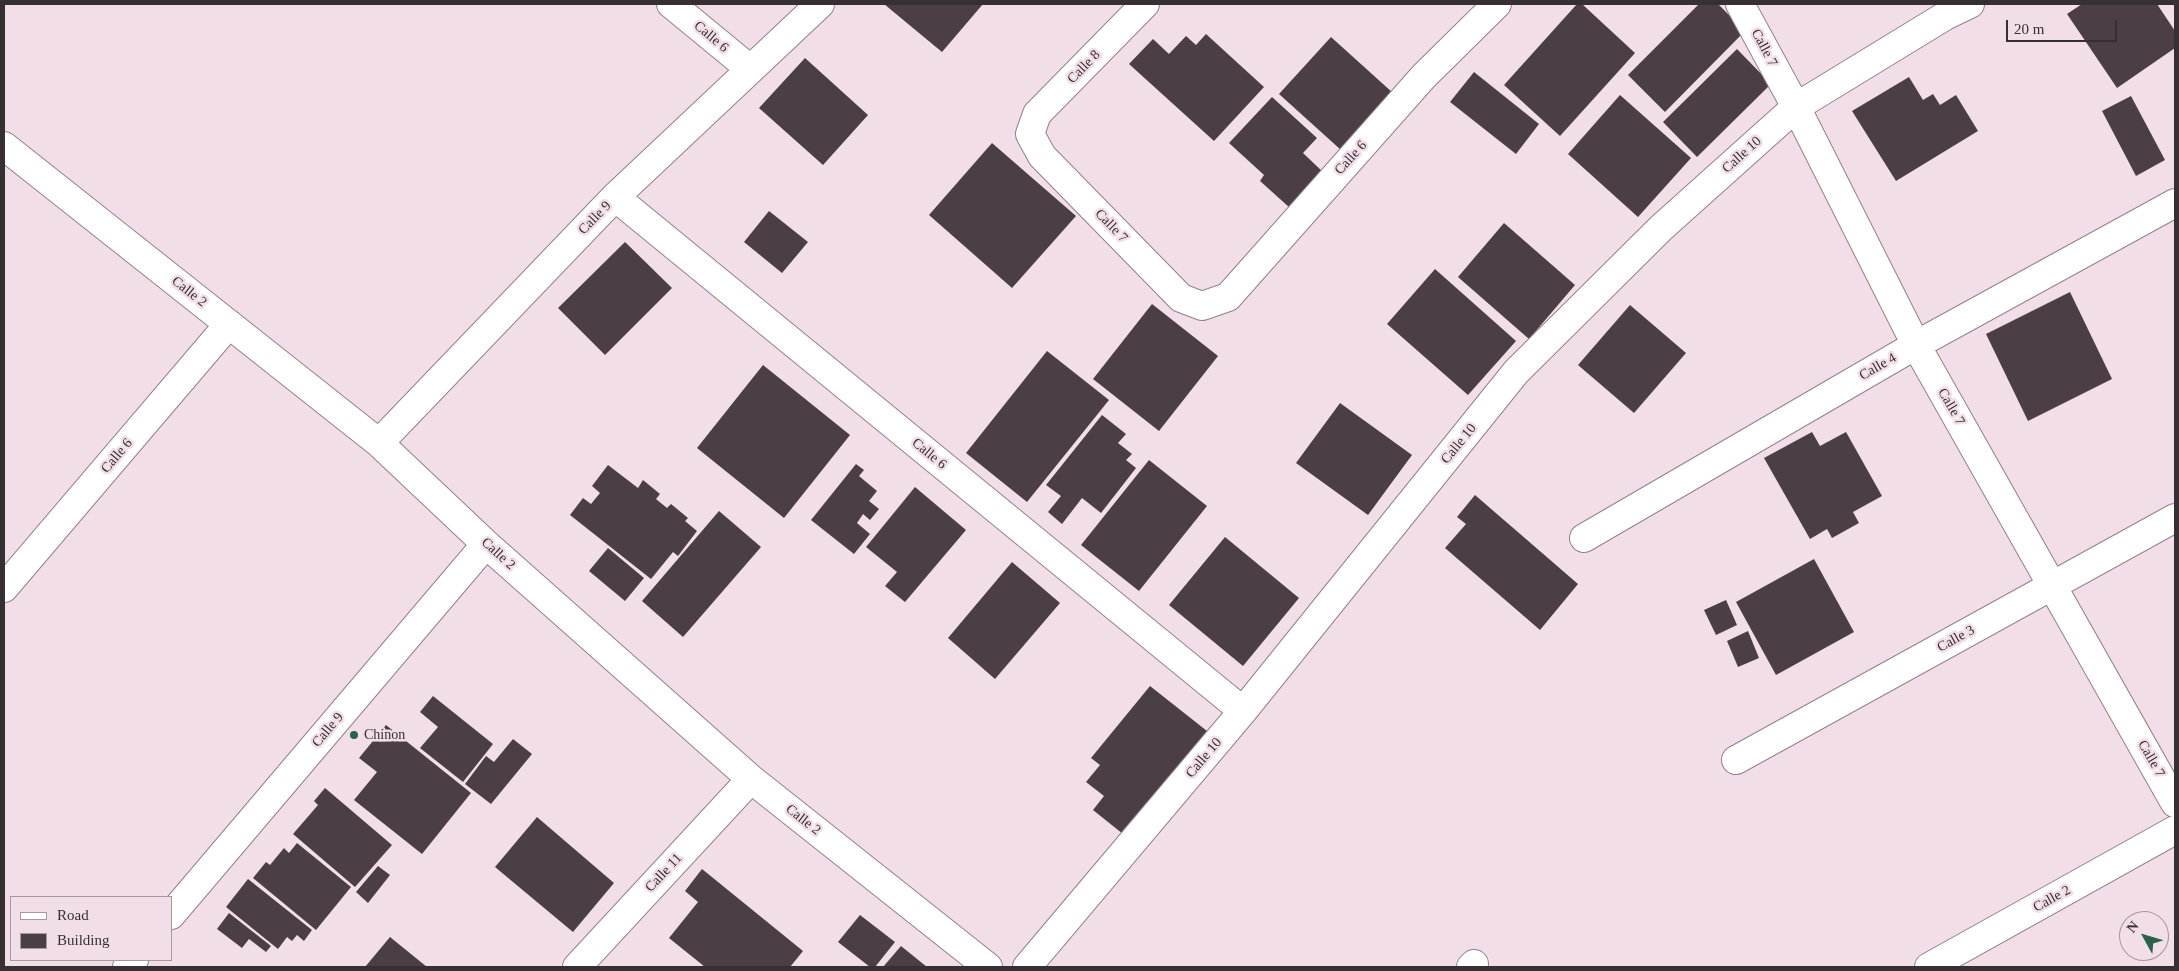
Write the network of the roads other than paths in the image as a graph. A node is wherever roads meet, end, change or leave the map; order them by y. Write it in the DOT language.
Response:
graph roads {
  1 [pos="671,4"];
  2 [pos="820,4"];
  3 [pos="1145,4"];
  4 [pos="1497,4"];
  5 [pos="1740,4"];
  6 [pos="1970,4"];
  7 [pos="750,69"];
  8 [pos="1796,107"];
  9 [pos="1030,134"];
  10 [pos="4,146"];
  11 [pos="615,197"];
  12 [pos="2175,203"];
  13 [pos="1202,306"];
  14 [pos="229,324"];
  15 [pos="1916,346"];
  16 [pos="379,442"];
  17 [pos="2175,518"];
  18 [pos="1584,538"];
  19 [pos="486,544"];
  20 [pos="2052,586"];
  21 [pos="4,588"];
  22 [pos="1243,711"];
  23 [pos="1736,760"];
  24 [pos="751,778"];
  25 [pos="2175,803"];
  26 [pos="2175,830"];
  27 [pos="172,914"];
  28 [pos="577,967"];
  29 [pos="988,967"];
  30 [pos="1027,967"];
  31 [pos="1929,967"];
  1 -- 7 [label="street, Calle 6"];
  2 -- 7 [label="street, Calle 9"];
  3 -- 9 [label="street, Calle 8"];
  4 -- 13 [label="street, Calle 6"];
  5 -- 8 [label="street, Calle 7"];
  6 -- 8 [label="street, Calle 10"];
  7 -- 11 [label="street, Calle 9"];
  8 -- 15 [label="street, Calle 7"];
  8 -- 22 [label="street, Calle 10"];
  9 -- 13 [label="street, Calle 7"];
  10 -- 14 [label="street, Calle 2"];
  11 -- 16 [label="street, Calle 9"];
  11 -- 22 [label="street, Calle 6"];
  12 -- 15 [label="street, Calle 4"];
  14 -- 16 [label="street, Calle 2"];
  14 -- 21 [label="street, Calle 6"];
  15 -- 18 [label="street, Calle 4"];
  15 -- 20 [label="street, Calle 7"];
  16 -- 19 [label="street, Calle 2"];
  17 -- 20 [label="street, Calle 3"];
  19 -- 24 [label="street, Calle 2"];
  19 -- 27 [label="street, Calle 9"];
  20 -- 23 [label="street, Calle 3"];
  20 -- 25 [label="street, Calle 7"];
  22 -- 30 [label="street, Calle 10"];
  24 -- 28 [label="street, Calle 11"];
  24 -- 29 [label="street, Calle 2"];
  26 -- 31 [label="street, Calle 2"];
}
